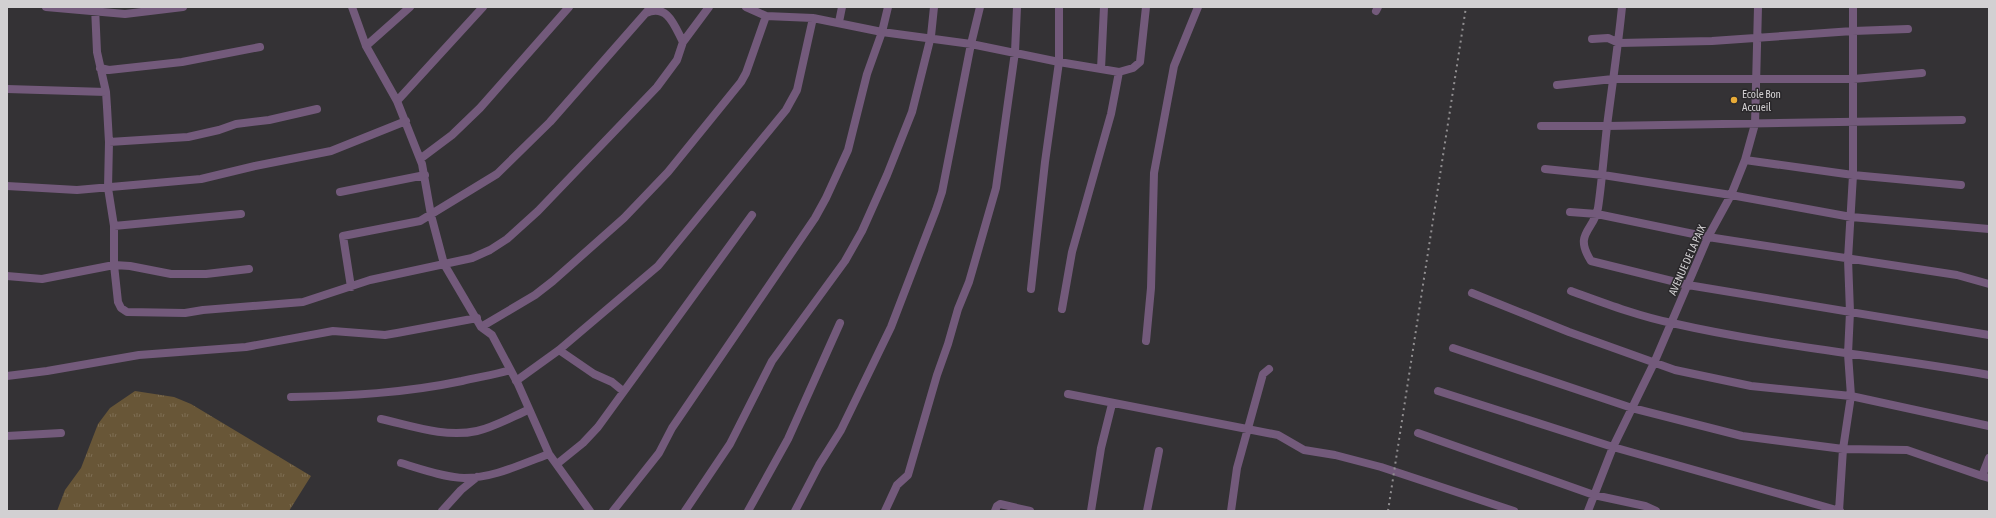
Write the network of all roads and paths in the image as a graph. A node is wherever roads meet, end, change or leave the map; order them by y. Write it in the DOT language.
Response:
graph roads {
  1 [pos="46,7"];
  2 [pos="183,7"];
  3 [pos="352,7"];
  4 [pos="410,7"];
  5 [pos="483,7"];
  6 [pos="569,7"];
  7 [pos="709,7"];
  8 [pos="746,7"];
  9 [pos="842,7"];
  10 [pos="888,7"];
  11 [pos="934,7"];
  12 [pos="980,7"];
  13 [pos="1016,7"];
  14 [pos="1059,7"];
  15 [pos="1104,7"];
  16 [pos="1146,7"];
  17 [pos="1198,7"];
  18 [pos="1622,7"];
  19 [pos="1758,7"];
  20 [pos="1853,7"];
  21 [pos="95,10"];
  22 [pos="649,10"];
  23 [pos="766,16"];
  24 [pos="813,18"];
  25 [pos="839,22"];
  26 [pos="1908,30"];
  27 [pos="1853,31"];
  28 [pos="882,32"];
  29 [pos="1758,38"];
  30 [pos="931,39"];
  31 [pos="1592,39"];
  32 [pos="683,42"];
  33 [pos="1619,43"];
  34 [pos="970,44"];
  35 [pos="366,46"];
  36 [pos="260,47"];
  37 [pos="1015,52"];
  38 [pos="1059,62"];
  39 [pos="100,68"];
  40 [pos="1100,68"];
  41 [pos="1119,72"];
  42 [pos="1922,73"];
  43 [pos="1757,78"];
  44 [pos="1613,79"];
  45 [pos="1853,79"];
  46 [pos="1557,85"];
  47 [pos="7,89"];
  48 [pos="106,92"];
  49 [pos="397,101"];
  50 [pos="317,109"];
  51 [pos="1962,120"];
  52 [pos="406,121"];
  53 [pos="1852,121"];
  54 [pos="1755,124"];
  55 [pos="1541,126"];
  56 [pos="1607,126"];
  57 [pos="109,142"];
  58 [pos="420,159"];
  59 [pos="1745,160"];
  60 [pos="1545,169"];
  61 [pos="425,175"];
  62 [pos="1603,175"];
  63 [pos="1853,175"];
  64 [pos="1961,185"];
  65 [pos="7,186"];
  66 [pos="108,188"];
  67 [pos="340,192"];
  68 [pos="1731,195"];
  69 [pos="1570,212"];
  70 [pos="241,214"];
  71 [pos="1597,214"];
  72 [pos="430,215"];
  73 [pos="752,215"];
  74 [pos="1851,217"];
  75 [pos="114,226"];
  76 [pos="1989,230"];
  77 [pos="1708,237"];
  78 [pos="1848,259"];
  79 [pos="444,264"];
  80 [pos="114,265"];
  81 [pos="249,268"];
  82 [pos="7,276"];
  83 [pos="1989,284"];
  84 [pos="1688,285"];
  85 [pos="350,287"];
  86 [pos="1031,290"];
  87 [pos="1571,290"];
  88 [pos="1472,293"];
  89 [pos="1062,309"];
  90 [pos="1850,312"];
  91 [pos="477,318"];
  92 [pos="840,323"];
  93 [pos="1671,323"];
  94 [pos="481,327"];
  95 [pos="1989,335"];
  96 [pos="1146,341"];
  97 [pos="1453,348"];
  98 [pos="559,350"];
  99 [pos="1848,354"];
  100 [pos="1654,363"];
  101 [pos="1269,369"];
  102 [pos="510,370"];
  103 [pos="1989,375"];
  104 [pos="7,376"];
  105 [pos="516,381"];
  106 [pos="623,391"];
  107 [pos="1438,391"];
  108 [pos="1068,394"];
  109 [pos="1851,396"];
  110 [pos="291,397"];
  111 [pos="1112,404"];
  112 [pos="1632,408"];
  113 [pos="528,410"];
  114 [pos="381,419"];
  115 [pos="1989,426"];
  116 [pos="1248,430"];
  117 [pos="61,433"];
  118 [pos="1418,433"];
  119 [pos="7,436"];
  120 [pos="1612,447"];
  121 [pos="1843,449"];
  122 [pos="1159,451"];
  123 [pos="549,454"];
  124 [pos="1989,458"];
  125 [pos="401,463"];
  126 [pos="557,464"];
  127 [pos="487,475"];
  128 [pos="1985,477"];
  129 [pos="1594,495"];
  130 [pos="442,511"];
  131 [pos="590,511"];
  132 [pos="613,511"];
  133 [pos="685,511"];
  134 [pos="748,511"];
  135 [pos="795,511"];
  136 [pos="885,511"];
  137 [pos="995,511"];
  138 [pos="1030,511"];
  139 [pos="1090,511"];
  140 [pos="1147,511"];
  141 [pos="1231,511"];
  142 [pos="1514,511"];
  143 [pos="1588,511"];
  144 [pos="1656,511"];
  145 [pos="1839,511"];
  1 -- 21 [label="street"];
  2 -- 21 [label="street"];
  3 -- 35 [label="street"];
  4 -- 35 [label="street"];
  5 -- 49 [label="street"];
  6 -- 58 [label="street"];
  7 -- 32 [label="street"];
  8 -- 23 [label="street"];
  9 -- 25 [label="street"];
  10 -- 28 [label="street"];
  11 -- 30 [label="street"];
  12 -- 34 [label="street"];
  13 -- 37 [label="street"];
  14 -- 38 [label="street"];
  15 -- 40 [label="street"];
  16 -- 41 [label="street"];
  17 -- 96 [label="street"];
  18 -- 33 [label="street"];
  19 -- 29 [label="street, AVENUE DE LA PAIX"];
  20 -- 27 [label="street"];
  21 -- 39 [label="street"];
  22 -- 32 [label="street"];
  22 -- 72 [label="street"];
  23 -- 24 [label="street"];
  23 -- 94 [label="street"];
  24 -- 25 [label="street"];
  24 -- 98 [label="street"];
  25 -- 28 [label="street"];
  26 -- 27 [label="street"];
  27 -- 29 [label="street"];
  27 -- 45 [label="street"];
  28 -- 30 [label="street"];
  28 -- 132 [label="street"];
  29 -- 33 [label="street"];
  29 -- 43 [label="street, AVENUE DE LA PAIX"];
  30 -- 34 [label="street"];
  30 -- 133 [label="street"];
  31 -- 33 [label="street"];
  32 -- 79 [label="street"];
  33 -- 44 [label="street"];
  34 -- 37 [label="street"];
  34 -- 135 [label="street"];
  35 -- 49 [label="street"];
  36 -- 39 [label="street"];
  37 -- 38 [label="street"];
  37 -- 136 [label="street"];
  38 -- 40 [label="street"];
  38 -- 86 [label="street"];
  39 -- 48 [label="street"];
  40 -- 41 [label="street"];
  41 -- 89 [label="street"];
  42 -- 45 [label="street"];
  43 -- 44 [label="street"];
  43 -- 45 [label="street"];
  43 -- 54 [label="street, AVENUE DE LA PAIX"];
  44 -- 46 [label="street"];
  44 -- 56 [label="street"];
  45 -- 53 [label="street"];
  47 -- 48 [label="street"];
  48 -- 57 [label="street"];
  49 -- 52 [label="street"];
  50 -- 57 [label="street"];
  51 -- 53 [label="street"];
  52 -- 58 [label="street"];
  52 -- 66 [label="street"];
  53 -- 54 [label="street"];
  53 -- 63 [label="street"];
  54 -- 56 [label="street"];
  54 -- 59 [label="street, AVENUE DE LA PAIX"];
  55 -- 56 [label="street"];
  56 -- 62 [label="street"];
  57 -- 66 [label="street"];
  58 -- 61 [label="street"];
  59 -- 63 [label="street"];
  59 -- 68 [label="street, AVENUE DE LA PAIX"];
  60 -- 62 [label="street"];
  61 -- 67 [label="street"];
  61 -- 72 [label="street"];
  62 -- 68 [label="street"];
  62 -- 71 [label="street"];
  63 -- 64 [label="street"];
  63 -- 74 [label="street"];
  65 -- 66 [label="street"];
  66 -- 75 [label="street"];
  68 -- 74 [label="street"];
  68 -- 77 [label="street, AVENUE DE LA PAIX"];
  69 -- 71 [label="street"];
  70 -- 75 [label="street"];
  71 -- 77 [label="street"];
  71 -- 84 [label="street"];
  72 -- 79 [label="street"];
  72 -- 85 [label="street"];
  73 -- 106 [label="street"];
  74 -- 76 [label="street"];
  74 -- 78 [label="street"];
  75 -- 80 [label="street"];
  77 -- 78 [label="street"];
  77 -- 84 [label="street, AVENUE DE LA PAIX"];
  78 -- 83 [label="street"];
  78 -- 90 [label="street"];
  79 -- 85 [label="street"];
  79 -- 91 [label="street"];
  80 -- 81 [label="street"];
  80 -- 82 [label="street"];
  80 -- 85 [label="street"];
  84 -- 90 [label="street"];
  84 -- 93 [label="street, AVENUE DE LA PAIX"];
  87 -- 93 [label="street"];
  88 -- 100 [label="street"];
  90 -- 95 [label="street"];
  90 -- 99 [label="street"];
  91 -- 94 [label="street"];
  91 -- 104 [label="street"];
  92 -- 134 [label="street"];
  93 -- 99 [label="street"];
  93 -- 100 [label="street, AVENUE DE LA PAIX"];
  94 -- 102 [label="street"];
  97 -- 112 [label="street"];
  98 -- 105 [label="street"];
  98 -- 106 [label="street"];
  99 -- 103 [label="street"];
  99 -- 109 [label="street"];
  100 -- 109 [label="street"];
  100 -- 112 [label="street, AVENUE DE LA PAIX"];
  101 -- 116 [label="street"];
  102 -- 105 [label="street"];
  102 -- 110 [label="street"];
  105 -- 113 [label="street"];
  106 -- 126 [label="street"];
  107 -- 120 [label="street"];
  108 -- 111 [label="street"];
  109 -- 115 [label="street"];
  109 -- 121 [label="street"];
  111 -- 116 [label="street"];
  111 -- 139 [label="street"];
  112 -- 120 [label="street, AVENUE DE LA PAIX"];
  112 -- 121 [label="street"];
  113 -- 114 [label="street"];
  113 -- 123 [label="street"];
  116 -- 141 [label="street"];
  116 -- 142 [label="street"];
  117 -- 119 [label="street"];
  118 -- 129 [label="street"];
  120 -- 129 [label="street, AVENUE DE LA PAIX"];
  120 -- 145 [label="street"];
  121 -- 128 [label="street"];
  121 -- 145 [label="street"];
  122 -- 140 [label="street"];
  123 -- 126 [label="street"];
  123 -- 127 [label="street"];
  124 -- 128 [label="street"];
  125 -- 127 [label="street"];
  126 -- 131 [label="street"];
  127 -- 130 [label="street"];
  129 -- 143 [label="street, AVENUE DE LA PAIX"];
  129 -- 144 [label="street"];
  137 -- 138 [label="street"];
}
